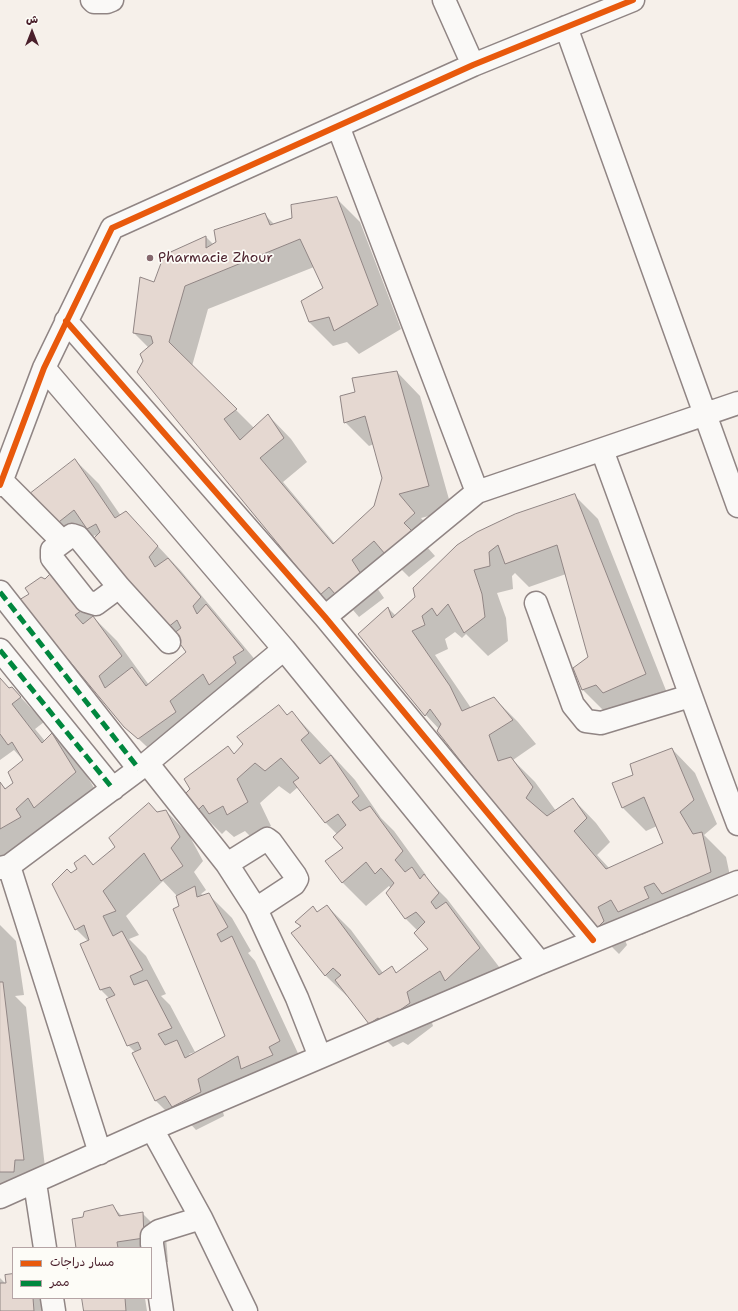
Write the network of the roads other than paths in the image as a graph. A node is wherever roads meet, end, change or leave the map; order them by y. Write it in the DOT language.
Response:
graph roads {
  1 [pos="92,0"];
  2 [pos="112,0"];
  3 [pos="444,0"];
  4 [pos="633,0"];
  5 [pos="566,28"];
  6 [pos="473,65"];
  7 [pos="338,126"];
  8 [pos="66,321"];
  9 [pos="44,368"];
  10 [pos="738,403"];
  11 [pos="705,415"];
  12 [pos="602,450"];
  13 [pos="1,483"];
  14 [pos="477,492"];
  15 [pos="738,506"];
  16 [pos="62,541"];
  17 [pos="119,587"];
  18 [pos="0,592"];
  19 [pos="536,603"];
  20 [pos="325,617"];
  21 [pos="169,642"];
  22 [pos="284,649"];
  23 [pos="0,650"];
  24 [pos="690,696"];
  25 [pos="143,766"];
  26 [pos="114,789"];
  27 [pos="738,824"];
  28 [pos="227,864"];
  29 [pos="5,867"];
  30 [pos="738,882"];
  31 [pos="256,909"];
  32 [pos="593,940"];
  33 [pos="540,963"];
  34 [pos="320,1057"];
  35 [pos="152,1129"];
  36 [pos="100,1153"];
  37 [pos="35,1183"];
  38 [pos="0,1197"];
  39 [pos="201,1218"];
  40 [pos="45,1247"];
  41 [pos="52,1299"];
  42 [pos="54,1311"];
  43 [pos="162,1311"];
  44 [pos="246,1311"];
  1 -- 2 [label="street"];
  3 -- 6 [label="street"];
  4 -- 5 [label="street"];
  5 -- 6 [label="street"];
  5 -- 11 [label="street"];
  6 -- 7 [label="street"];
  7 -- 8 [label="street"];
  7 -- 14 [label="street"];
  8 -- 9 [label="street"];
  8 -- 20 [label="street"];
  9 -- 13 [label="street"];
  9 -- 22 [label="street"];
  10 -- 11 [label="street"];
  11 -- 12 [label="street"];
  11 -- 15 [label="street"];
  12 -- 14 [label="street"];
  12 -- 24 [label="street"];
  13 -- 16 [label="street"];
  14 -- 20 [label="street"];
  16 -- 17 [label="street"];
  16 -- 17 [label="street"];
  17 -- 21 [label="street"];
  18 -- 25 [label="street"];
  19 -- 24 [label="street"];
  20 -- 32 [label="street"];
  22 -- 25 [label="street"];
  22 -- 33 [label="street"];
  23 -- 26 [label="street"];
  24 -- 27 [label="street"];
  25 -- 26 [label="street"];
  25 -- 28 [label="street"];
  26 -- 29 [label="street"];
  28 -- 31 [label="street"];
  28 -- 31 [label="street"];
  29 -- 36 [label="street"];
  30 -- 32 [label="street"];
  31 -- 34 [label="street"];
  32 -- 33 [label="street"];
  33 -- 34 [label="street"];
  34 -- 35 [label="street"];
  35 -- 36 [label="street"];
  35 -- 39 [label="street"];
  36 -- 37 [label="street"];
  37 -- 38 [label="street"];
  37 -- 40 [label="street"];
  39 -- 43 [label="street"];
  39 -- 44 [label="street"];
  41 -- 42 [label="street"];
}
